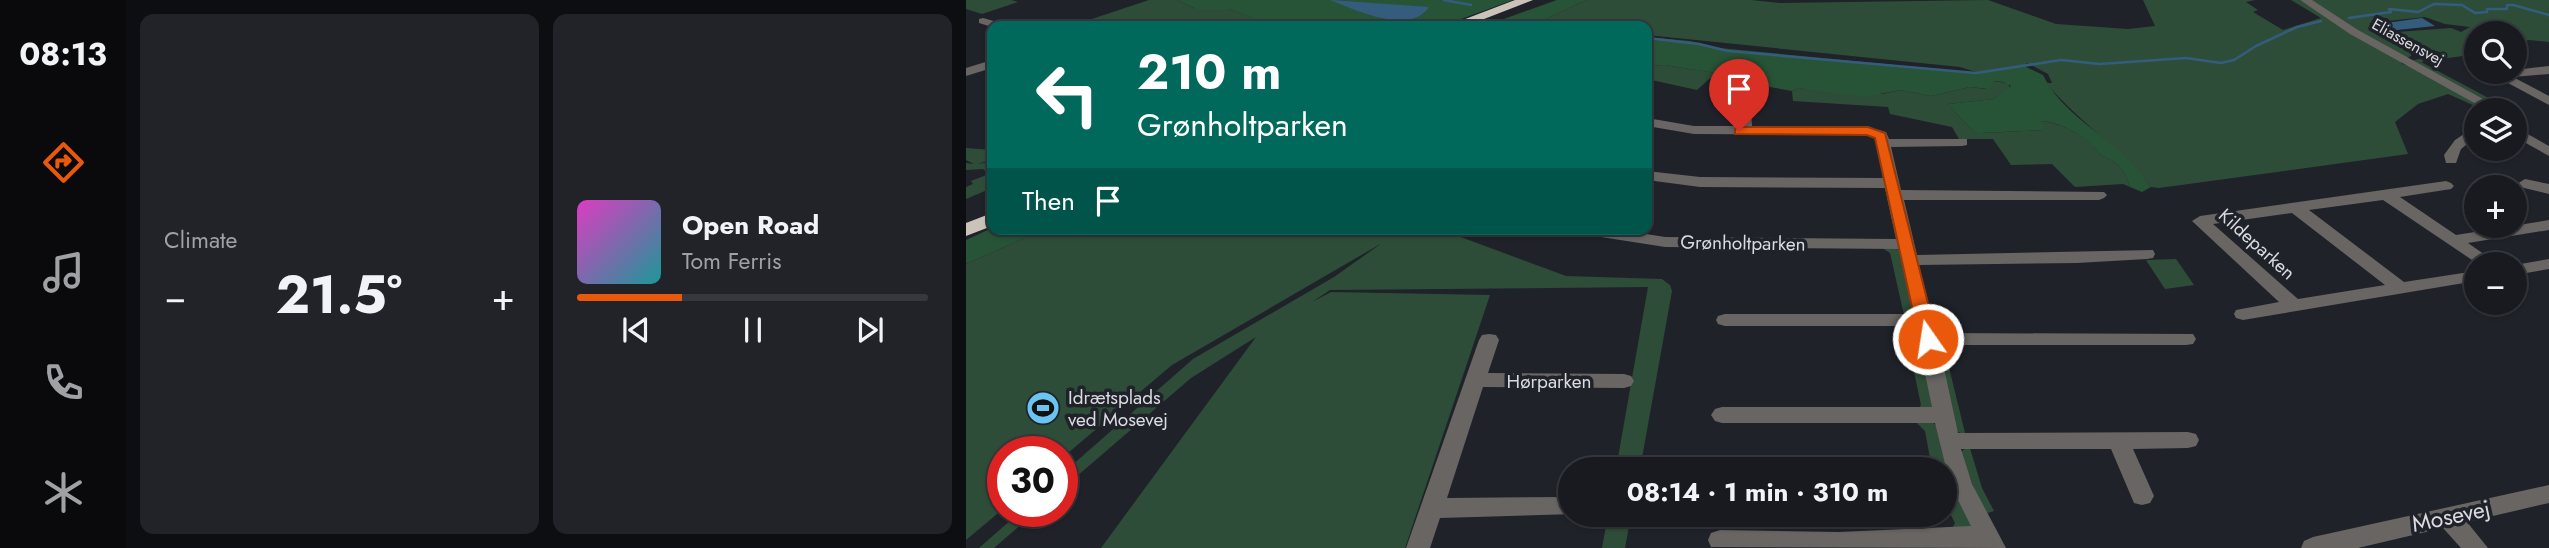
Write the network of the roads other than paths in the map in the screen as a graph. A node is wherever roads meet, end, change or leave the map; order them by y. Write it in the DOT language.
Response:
graph roads {
  1 [pos="1527,0"];
  2 [pos="1545,0"];
  3 [pos="2305,0"];
  4 [pos="984,21"];
  5 [pos="1468,21"];
  6 [pos="1486,21"];
  7 [pos="987,22"];
  8 [pos="987,66"];
  9 [pos="2549,70"];
  10 [pos="966,72"];
  11 [pos="1744,93"];
  12 [pos="2474,98"];
  13 [pos="2549,101"];
  14 [pos="1652,123"];
  15 [pos="2527,127"];
  16 [pos="1745,131"];
  17 [pos="2527,138"];
  18 [pos="2549,139"];
  19 [pos="1883,142"];
  20 [pos="1962,142"];
  21 [pos="2464,145"];
  22 [pos="2549,152"];
  23 [pos="2455,156"];
  24 [pos="1652,177"];
  25 [pos="2527,184"];
  26 [pos="2446,186"];
  27 [pos="1894,189"];
  28 [pos="2549,190"];
  29 [pos="2099,195"];
  30 [pos="2386,195"];
  31 [pos="2296,208"];
  32 [pos="987,212"];
  33 [pos="966,220"];
  34 [pos="987,221"];
  35 [pos="2549,225"];
  36 [pos="966,230"];
  37 [pos="1627,235"];
  38 [pos="2454,240"];
  39 [pos="1908,252"];
  40 [pos="2137,252"];
  41 [pos="2472,252"];
  42 [pos="2549,264"];
  43 [pos="2527,268"];
  44 [pos="2464,278"];
  45 [pos="2401,289"];
  46 [pos="2294,306"];
  47 [pos="2243,314"];
  48 [pos="1725,320"];
  49 [pos="1926,330"];
  50 [pos="2186,339"];
  51 [pos="1489,340"];
  52 [pos="1474,380"];
  53 [pos="1624,381"];
  54 [pos="1722,415"];
  55 [pos="1944,415"];
  56 [pos="2119,440"];
  57 [pos="2188,440"];
  58 [pos="1948,441"];
  59 [pos="2549,494"];
  60 [pos="2142,496"];
  61 [pos="1558,507"];
  62 [pos="1431,508"];
  63 [pos="2447,517"];
  64 [pos="1720,540"];
  65 [pos="1991,542"];
  66 [pos="1418,548"];
  67 [pos="2313,548"];
  68 [pos="2476,548"];
  1 -- 5 [label="highway"];
  2 -- 6 [label="highway"];
  3 -- 12 [label="street, Eliassensvej"];
  4 -- 7 [label="street"];
  8 -- 10 [label="street"];
  9 -- 13 [label="street"];
  11 -- 16 [label="street"];
  14 -- 16 [label="street"];
  15 -- 18 [label="street"];
  16 -- 19 [label="street"];
  17 -- 22 [label="street"];
  19 -- 20 [label="street"];
  19 -- 27 [label="street"];
  21 -- 23 [label="street"];
  24 -- 27 [label="street"];
  25 -- 28 [label="street"];
  26 -- 30 [label="street, Kildeparken"];
  27 -- 29 [label="street"];
  27 -- 39 [label="street"];
  30 -- 31 [label="street, Kildeparken"];
  30 -- 38 [label="street"];
  31 -- 45 [label="street"];
  31 -- 46 [label="street, Kildeparken"];
  32 -- 33 [label="highway"];
  34 -- 36 [label="highway"];
  35 -- 38 [label="street"];
  37 -- 39 [label="street, Grønholtparken"];
  38 -- 41 [label="street"];
  39 -- 40 [label="street, Grønholtparken"];
  39 -- 49 [label="street"];
  42 -- 43 [label="street"];
  44 -- 45 [label="street, Kildeparken"];
  45 -- 46 [label="street, Kildeparken"];
  46 -- 47 [label="street, Kildeparken"];
  48 -- 49 [label="street"];
  49 -- 50 [label="street"];
  49 -- 55 [label="street"];
  51 -- 52 [label="street, Hørparken"];
  52 -- 53 [label="street, Hørparken"];
  52 -- 62 [label="street, Hørparken"];
  54 -- 55 [label="street"];
  55 -- 58 [label="street"];
  56 -- 57 [label="street"];
  56 -- 58 [label="street"];
  56 -- 60 [label="street"];
  58 -- 65 [label="street"];
  59 -- 63 [label="street, Mosevej"];
  61 -- 62 [label="street"];
  62 -- 66 [label="street, Hørparken"];
  63 -- 67 [label="street, Mosevej"];
  63 -- 68 [label="street"];
  64 -- 65 [label="street"];
}
